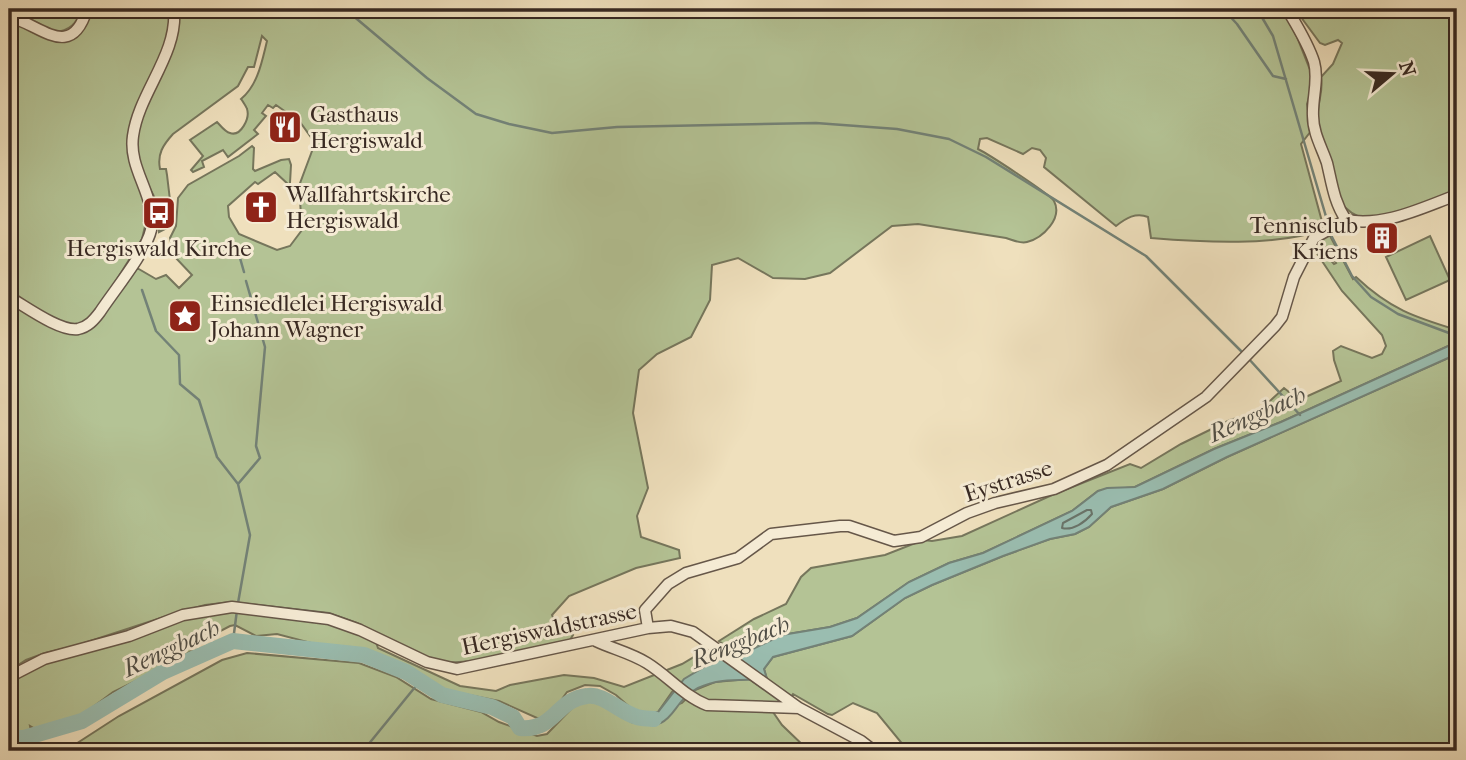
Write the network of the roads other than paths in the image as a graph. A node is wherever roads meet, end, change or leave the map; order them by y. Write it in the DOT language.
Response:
graph roads {
  1 [pos="87,9"];
  2 [pos="174,9"];
  3 [pos="1287,9"];
  4 [pos="9,18"];
  5 [pos="1457,195"];
  6 [pos="1346,220"];
  7 [pos="9,297"];
  8 [pos="648,628"];
  9 [pos="595,640"];
  10 [pos="9,677"];
  11 [pos="799,708"];
  12 [pos="874,751"];
  1 -- 4 [label="street"];
  2 -- 7 [label="street"];
  3 -- 6 [label="street"];
  5 -- 6 [label="street"];
  6 -- 8 [label="street, Eystrasse"];
  8 -- 9 [label="street, Hergiswaldstrasse"];
  8 -- 11 [label="street, Hergiswaldstrasse"];
  9 -- 10 [label="street, Hergiswaldstrasse"];
  9 -- 11 [label="street"];
  11 -- 12 [label="street, Hergiswaldstrasse"];
}
